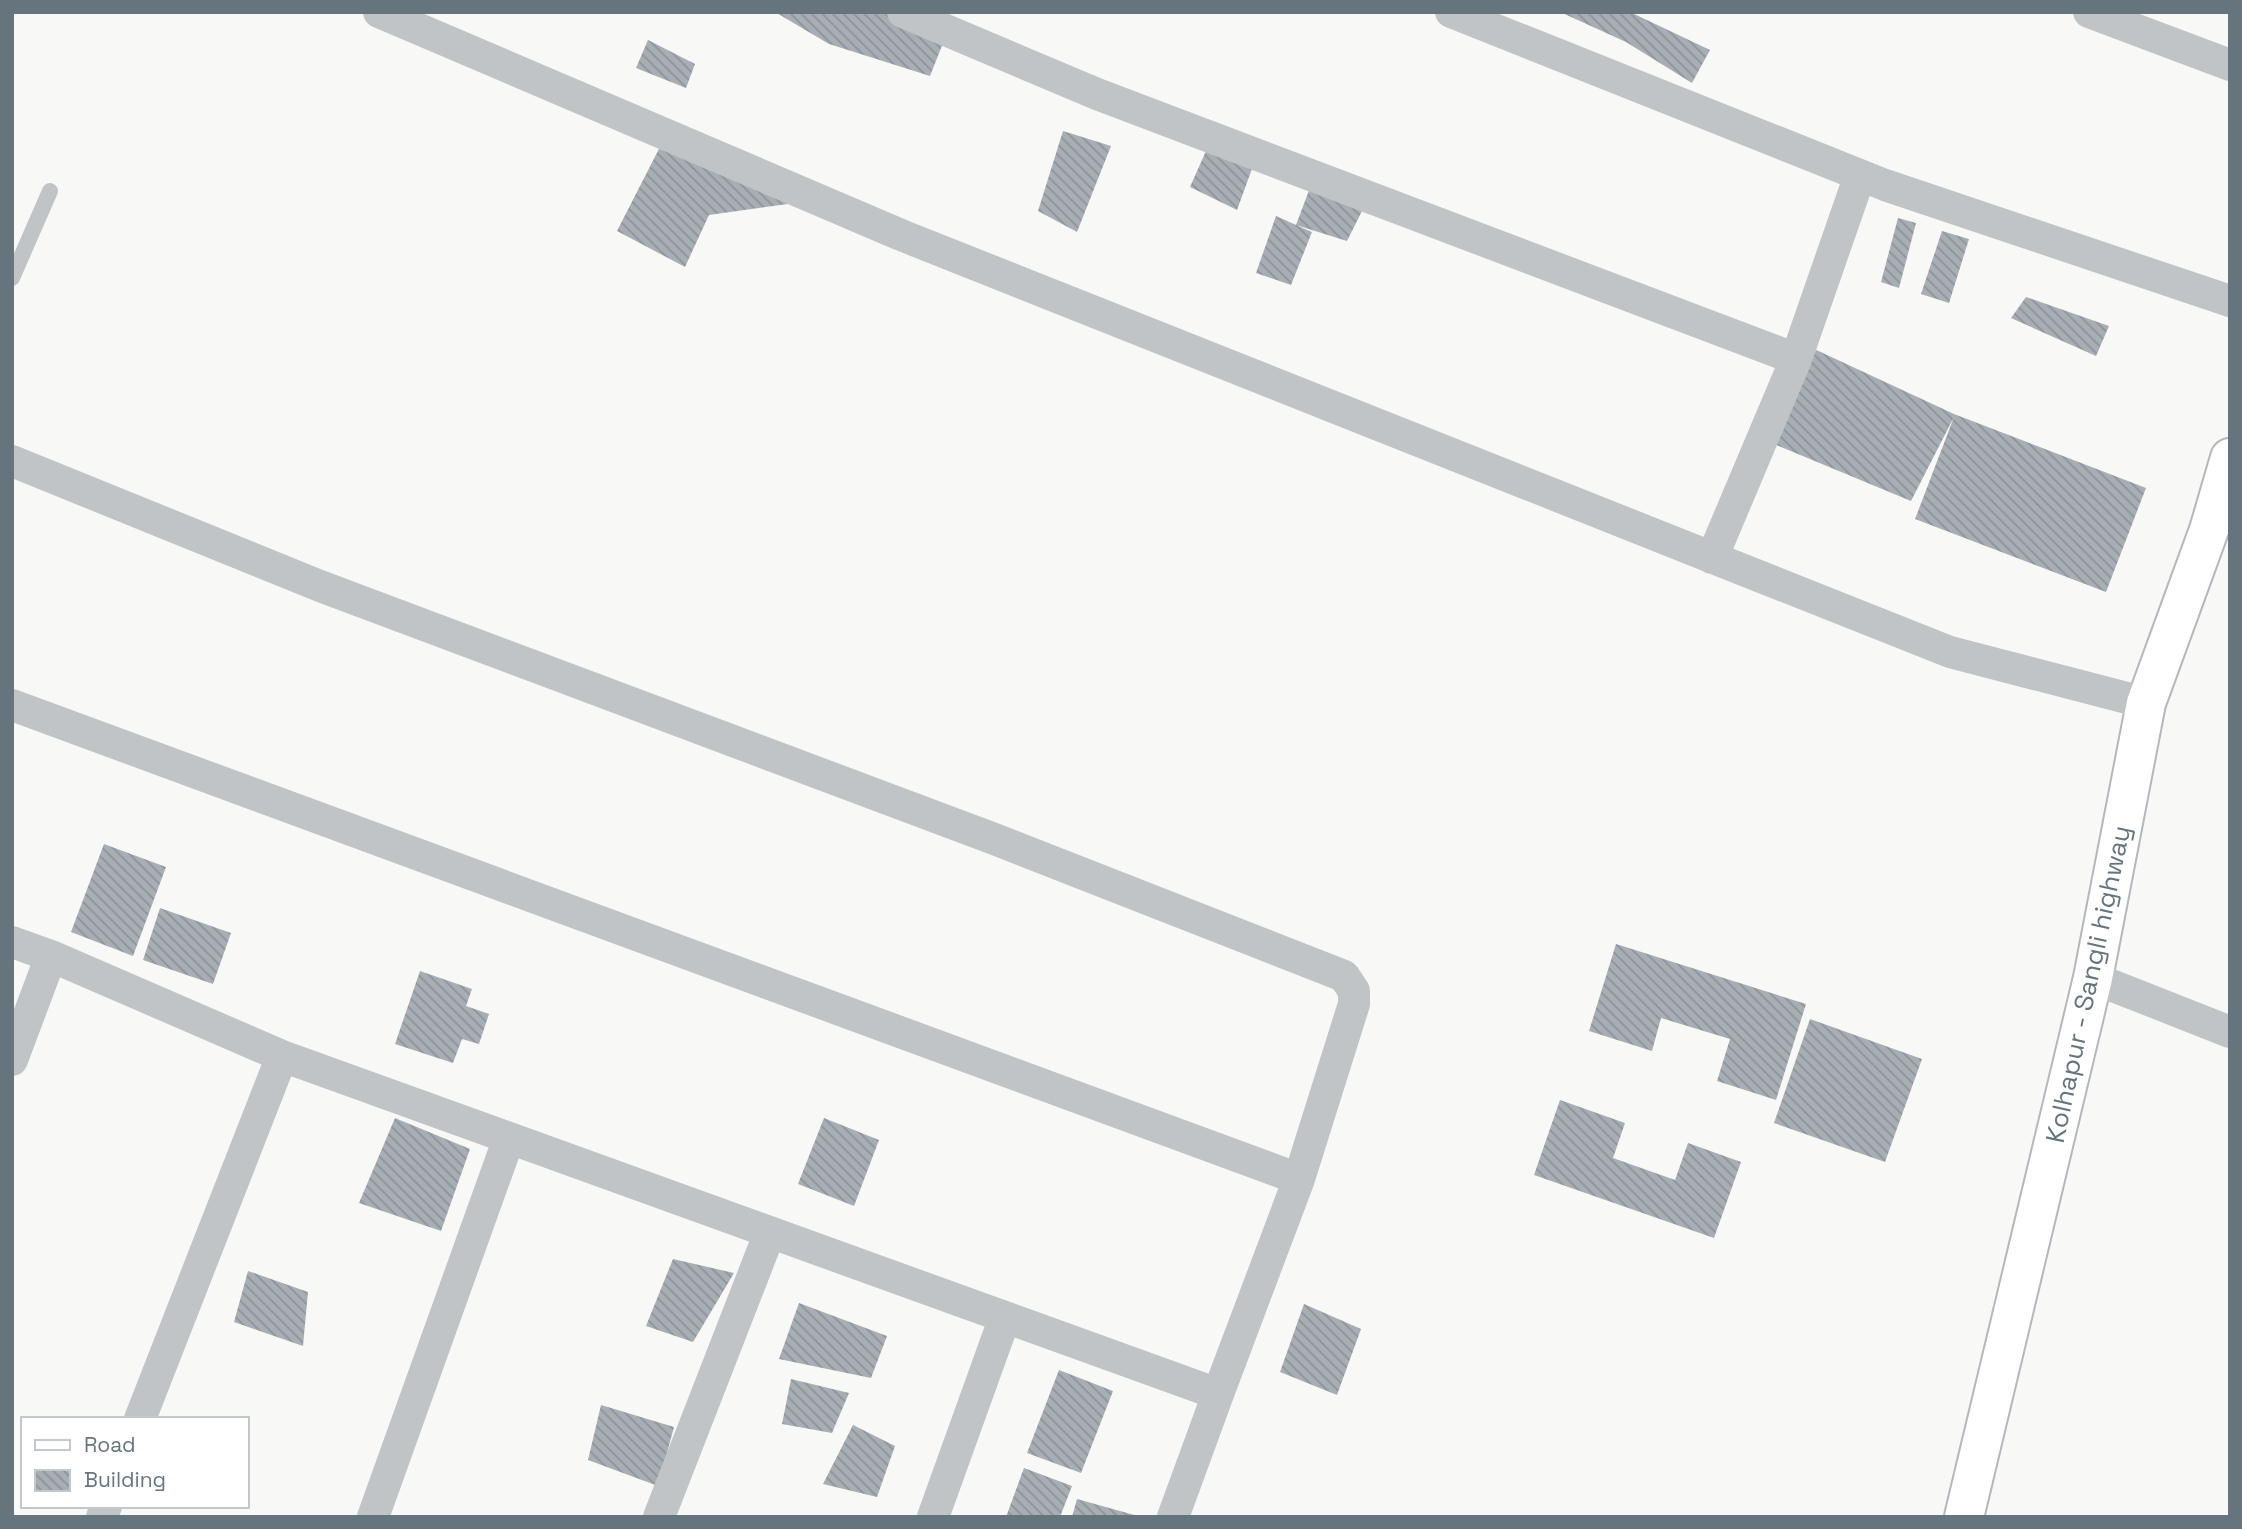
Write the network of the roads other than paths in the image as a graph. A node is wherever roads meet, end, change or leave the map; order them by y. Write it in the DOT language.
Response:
graph roads {
  1 [pos="379,12"];
  2 [pos="903,12"];
  3 [pos="1451,12"];
  4 [pos="2089,12"];
  5 [pos="2230,65"];
  6 [pos="1860,175"];
  7 [pos="50,191"];
  8 [pos="12,278"];
  9 [pos="2230,301"];
  10 [pos="1796,359"];
  11 [pos="2230,458"];
  12 [pos="12,461"];
  13 [pos="2220,534"];
  14 [pos="1712,558"];
  15 [pos="2146,703"];
  16 [pos="12,705"];
  17 [pos="12,942"];
  18 [pos="51,956"];
  19 [pos="2093,978"];
  20 [pos="2230,1032"];
  21 [pos="282,1056"];
  22 [pos="12,1060"];
  23 [pos="509,1138"];
  24 [pos="1299,1179"];
  25 [pos="770,1232"];
  26 [pos="1005,1317"];
  27 [pos="1218,1394"];
  28 [pos="141,1417"];
  29 [pos="373,1517"];
  30 [pos="659,1517"];
  31 [pos="933,1517"];
  32 [pos="1173,1517"];
  33 [pos="1964,1517"];
  1 -- 14 [label="street"];
  2 -- 10 [label="street"];
  3 -- 6 [label="street"];
  4 -- 5 [label="street"];
  6 -- 9 [label="street"];
  6 -- 10 [label="street"];
  7 -- 8 [label="lane"];
  10 -- 14 [label="street"];
  11 -- 13 [label="main road, Kolhapur - Sangli highway"];
  12 -- 24 [label="street"];
  13 -- 15 [label="main road, Kolhapur - Sangli highway"];
  14 -- 15 [label="street"];
  15 -- 19 [label="main road, Kolhapur - Sangli highway"];
  16 -- 24 [label="street"];
  17 -- 18 [label="street"];
  18 -- 21 [label="street"];
  18 -- 22 [label="street"];
  19 -- 20 [label="street"];
  19 -- 33 [label="main road, Kolhapur - Sangli highway"];
  21 -- 23 [label="street"];
  21 -- 28 [label="street"];
  23 -- 25 [label="street"];
  23 -- 29 [label="street"];
  24 -- 27 [label="street"];
  25 -- 26 [label="street"];
  25 -- 30 [label="street"];
  26 -- 27 [label="street"];
  26 -- 31 [label="street"];
  27 -- 32 [label="street"];
}
